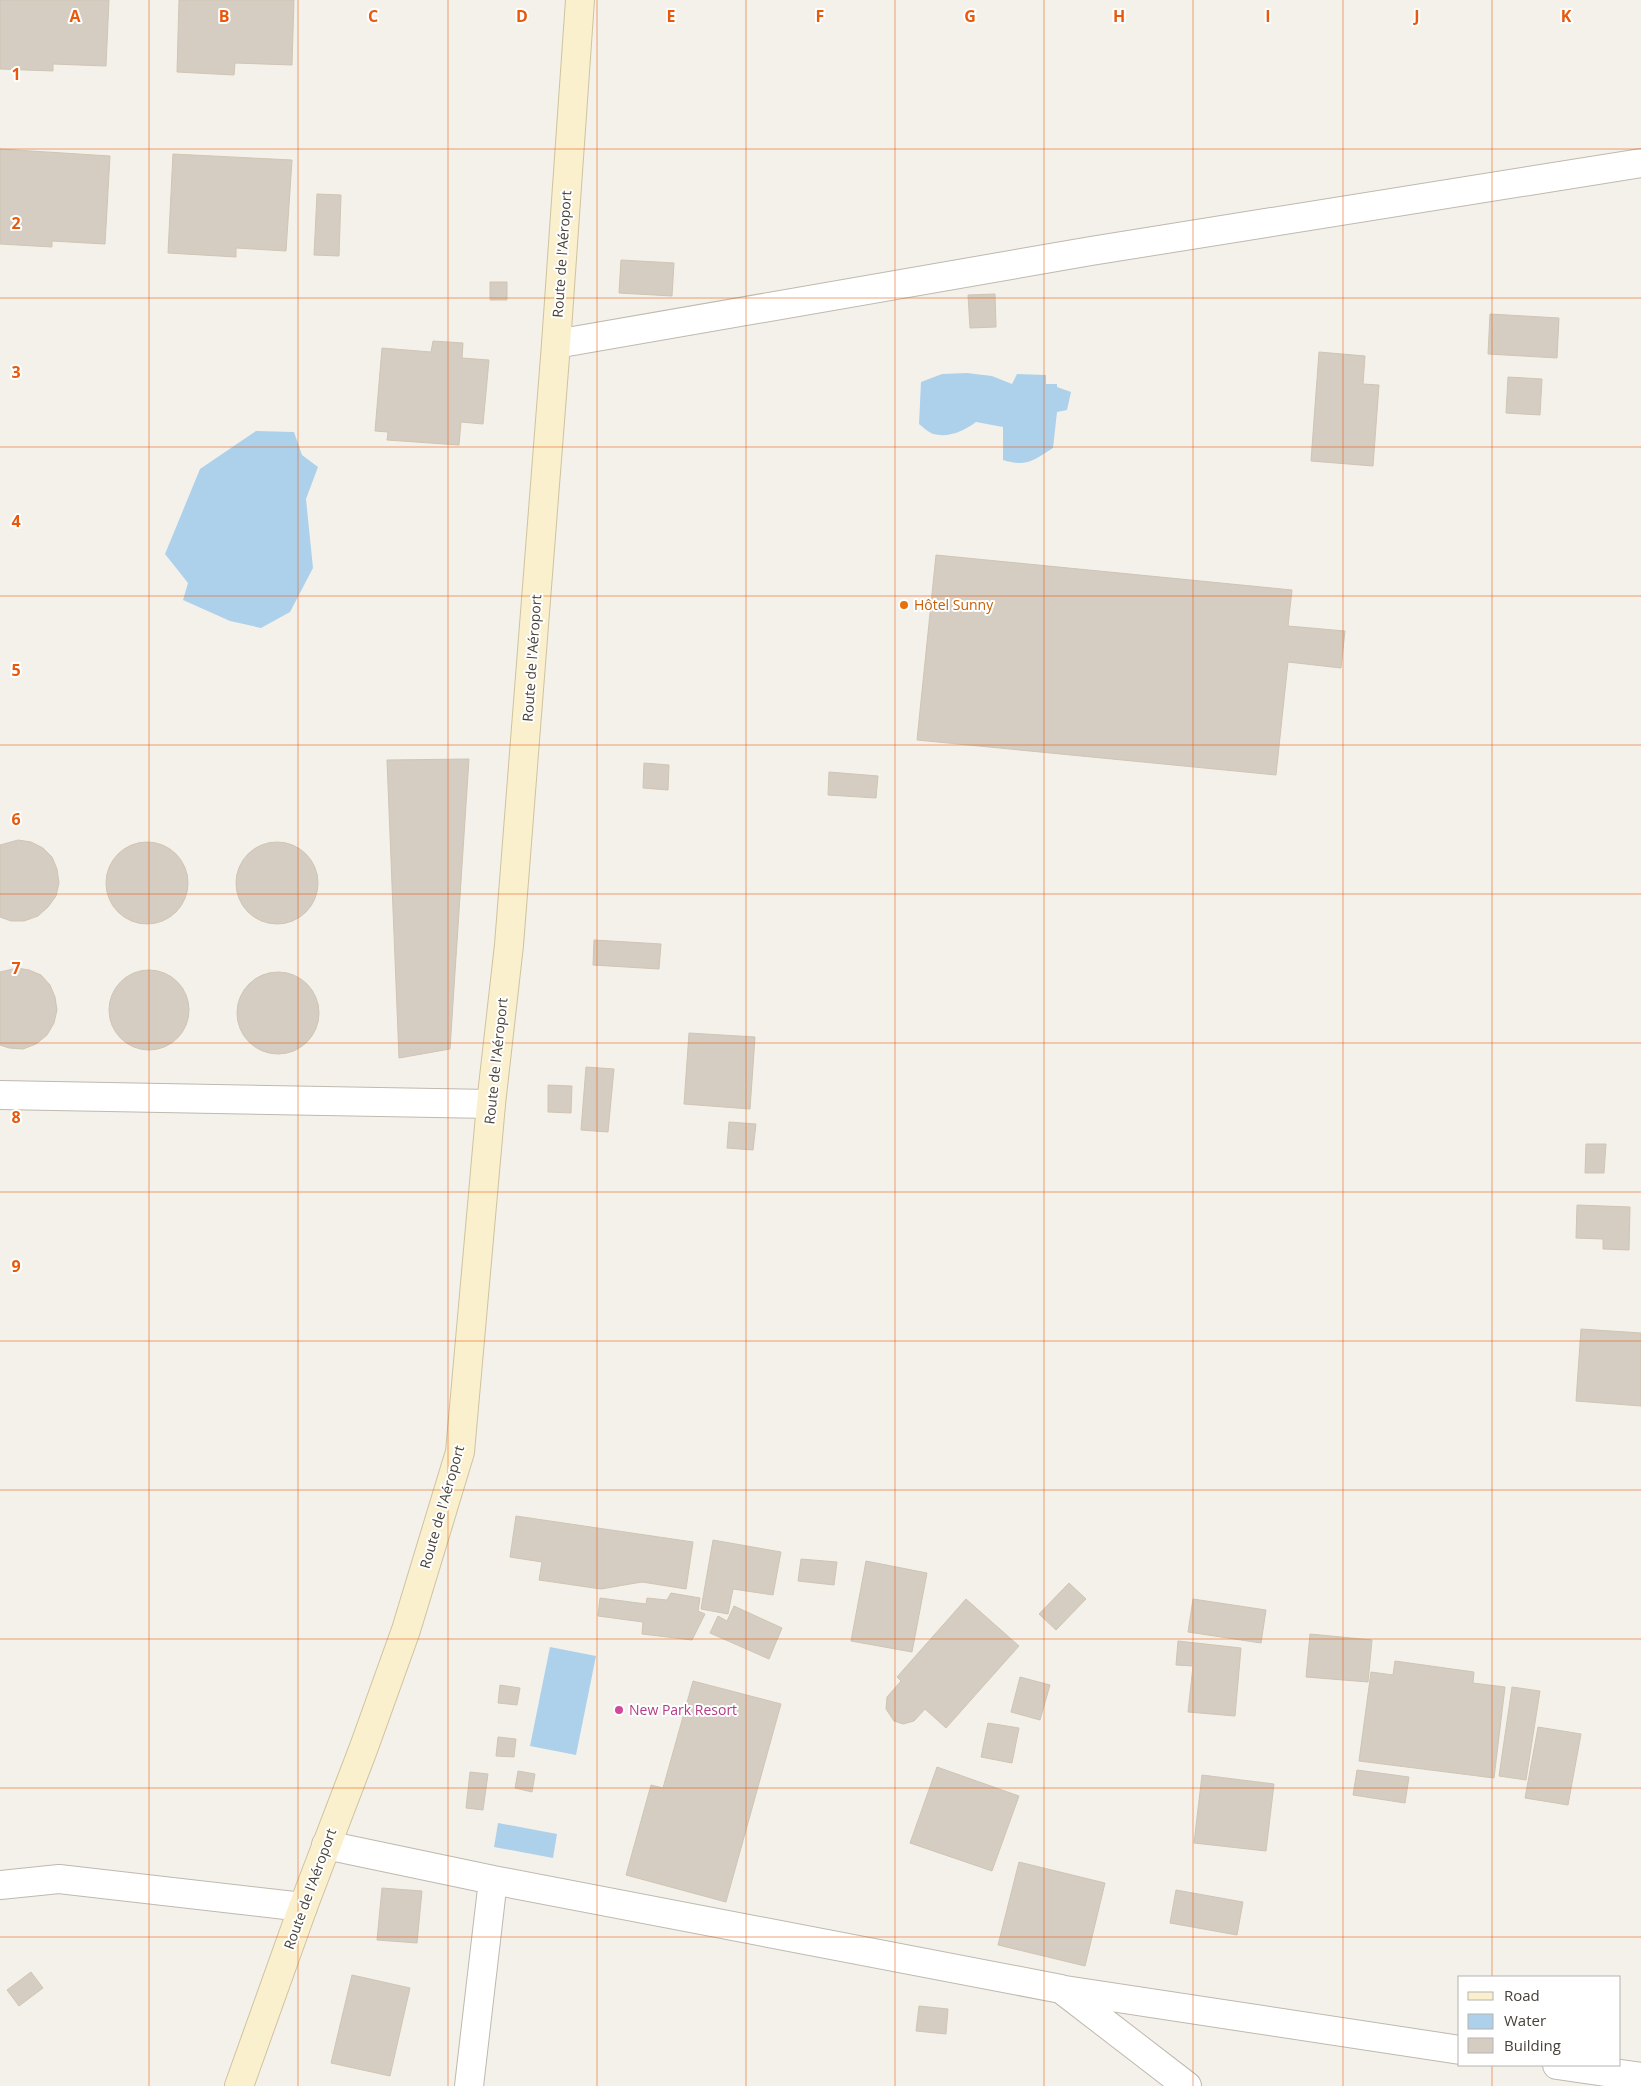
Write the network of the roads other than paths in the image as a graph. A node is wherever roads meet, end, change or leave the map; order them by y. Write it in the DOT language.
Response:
graph roads {
  1 [pos="580,0"];
  2 [pos="1641,163"];
  3 [pos="556,344"];
  4 [pos="0,1095"];
  5 [pos="491,1104"];
  6 [pos="326,1845"];
  7 [pos="493,1880"];
  8 [pos="0,1885"];
  9 [pos="303,1907"];
  10 [pos="1061,1989"];
  11 [pos="1458,2050"];
  12 [pos="1563,2066"];
  13 [pos="1641,2078"];
  14 [pos="239,2086"];
  15 [pos="469,2086"];
  16 [pos="1187,2086"];
  1 -- 3 [label="main road, Route de l'Aéroport"];
  2 -- 3 [label="street"];
  3 -- 5 [label="main road, Route de l'Aéroport"];
  4 -- 5 [label="street"];
  5 -- 6 [label="main road, Route de l'Aéroport"];
  6 -- 7 [label="street"];
  6 -- 9 [label="main road, Route de l'Aéroport"];
  7 -- 10 [label="street"];
  7 -- 15 [label="street"];
  8 -- 9 [label="street"];
  9 -- 14 [label="main road, Route de l'Aéroport"];
  10 -- 11 [label="street"];
  10 -- 16 [label="street"];
  12 -- 13 [label="street"];
}
